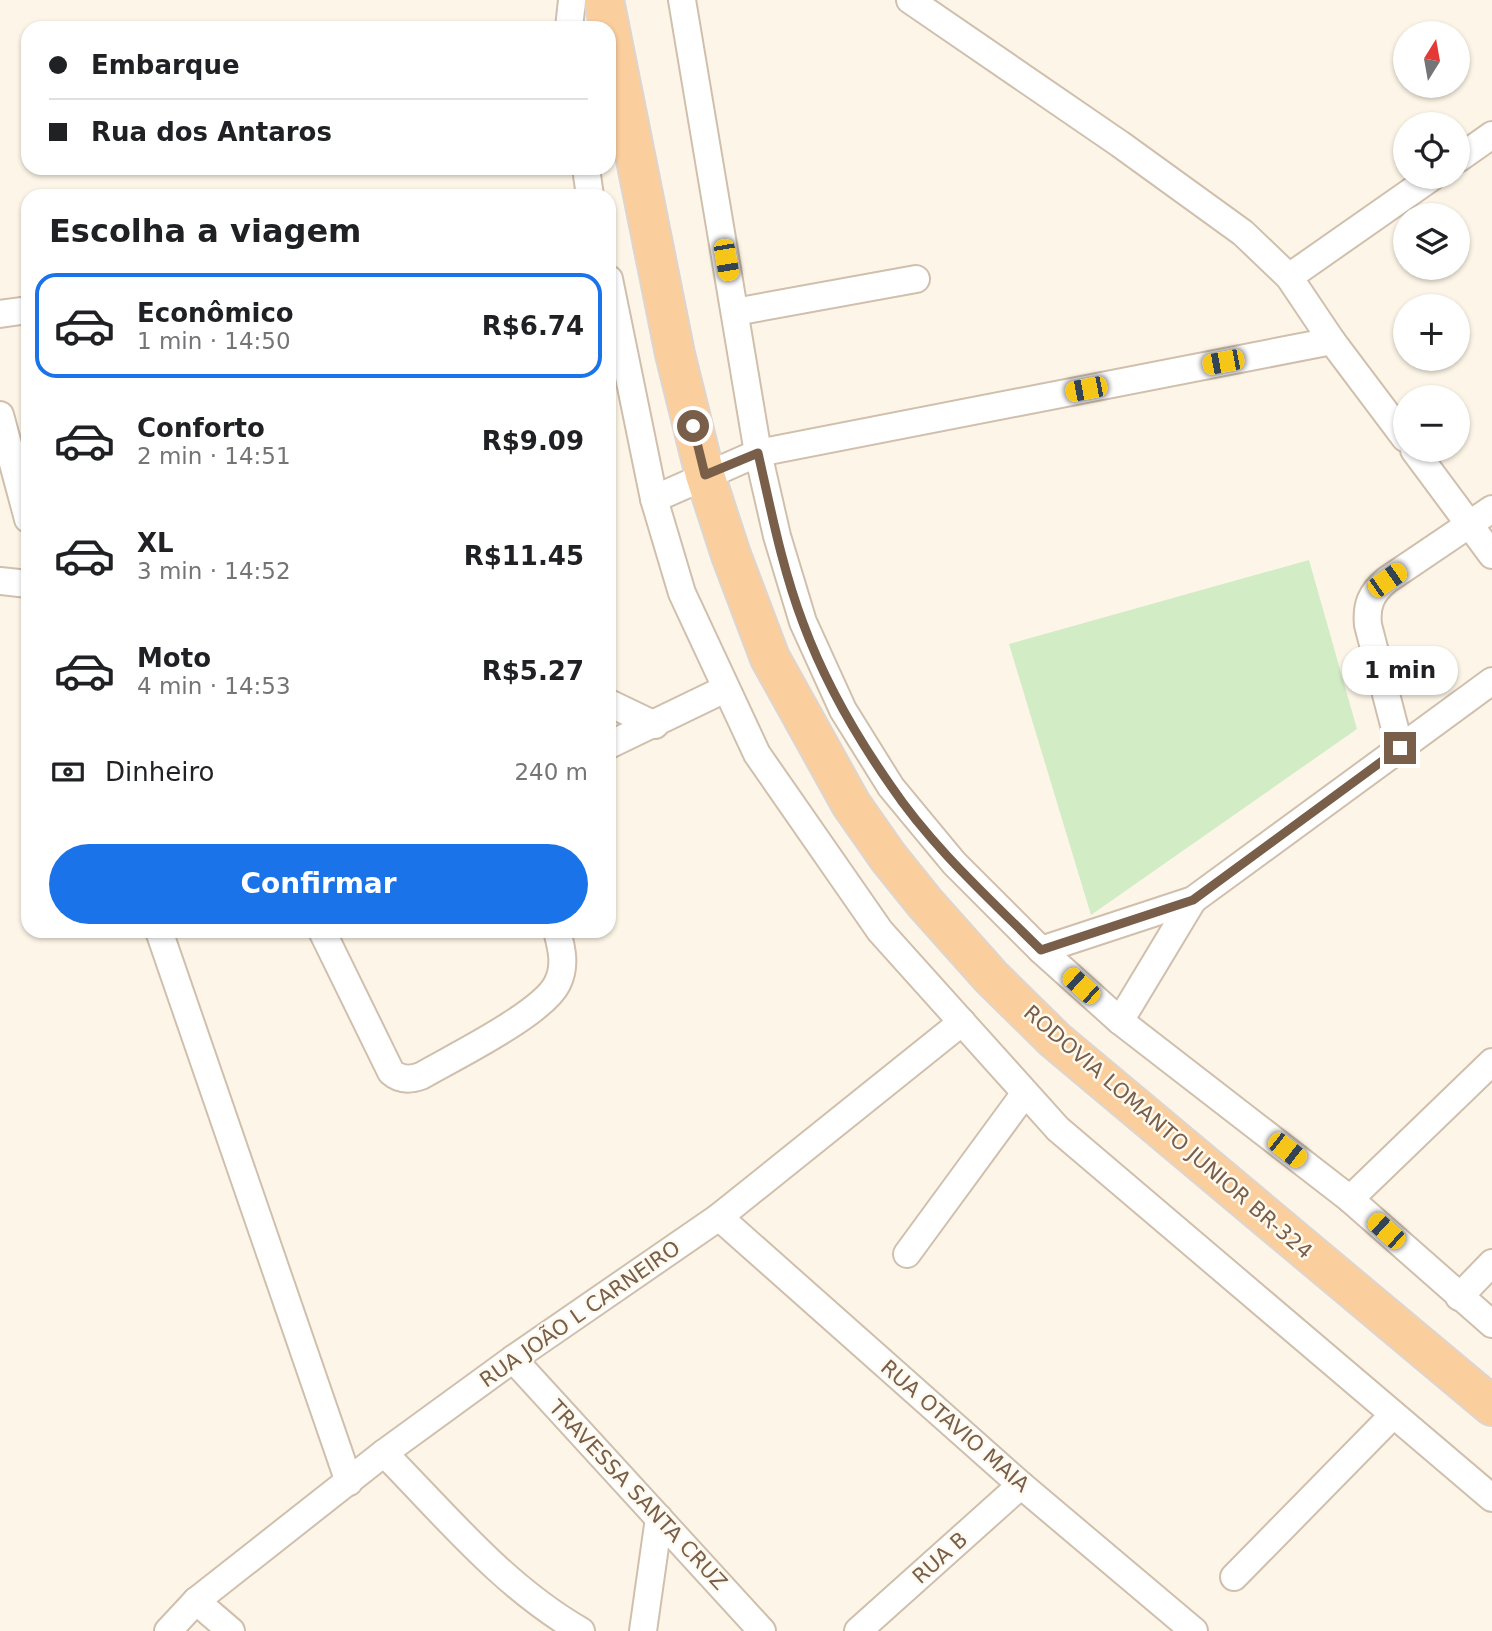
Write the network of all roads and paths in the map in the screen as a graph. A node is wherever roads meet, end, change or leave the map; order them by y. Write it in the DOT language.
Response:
graph roads {
  1 [pos="572,0"];
  2 [pos="604,0"];
  3 [pos="682,0"];
  4 [pos="910,0"];
  5 [pos="570,21"];
  6 [pos="608,21"];
  7 [pos="616,60"];
  8 [pos="1492,135"];
  9 [pos="1470,151"];
  10 [pos="1415,189"];
  11 [pos="1289,276"];
  12 [pos="916,279"];
  13 [pos="21,311"];
  14 [pos="735,312"];
  15 [pos="0,314"];
  16 [pos="616,338"];
  17 [pos="1332,341"];
  18 [pos="0,415"];
  19 [pos="1393,422"];
  20 [pos="758,453"];
  21 [pos="1423,462"];
  22 [pos="705,475"];
  23 [pos="21,493"];
  24 [pos="654,499"];
  25 [pos="1492,509"];
  26 [pos="1469,523"];
  27 [pos="1492,555"];
  28 [pos="0,581"];
  29 [pos="21,583"];
  30 [pos="1492,681"];
  31 [pos="725,689"];
  32 [pos="616,706"];
  33 [pos="655,725"];
  34 [pos="616,742"];
  35 [pos="1400,748"];
  36 [pos="1193,900"];
  37 [pos="161,938"];
  38 [pos="325,938"];
  39 [pos="558,938"];
  40 [pos="1041,950"];
  41 [pos="1120,1021"];
  42 [pos="962,1022"];
  43 [pos="1492,1062"];
  44 [pos="1025,1093"];
  45 [pos="1350,1199"];
  46 [pos="719,1217"];
  47 [pos="907,1254"];
  48 [pos="1492,1263"];
  49 [pos="1459,1297"];
  50 [pos="1492,1324"];
  51 [pos="513,1359"];
  52 [pos="1492,1406"];
  53 [pos="1393,1415"];
  54 [pos="384,1453"];
  55 [pos="349,1482"];
  56 [pos="1021,1485"];
  57 [pos="1492,1498"];
  58 [pos="659,1518"];
  59 [pos="1234,1577"];
  60 [pos="196,1601"];
  61 [pos="168,1631"];
  62 [pos="231,1631"];
  63 [pos="581,1631"];
  64 [pos="643,1631"];
  65 [pos="762,1631"];
  66 [pos="858,1631"];
  67 [pos="1194,1631"];
  1 -- 5 [label="street"];
  2 -- 6 [label="highway, RODOVIA LOMANTO JUNIOR BR-324"];
  3 -- 14 [label="street"];
  4 -- 11 [label="street"];
  7 -- 22 [label="highway, RODOVIA LOMANTO JUNIOR BR-324"];
  8 -- 9 [label="street"];
  10 -- 11 [label="street"];
  11 -- 17 [label="street"];
  12 -- 14 [label="street"];
  13 -- 15 [label="street"];
  14 -- 20 [label="street"];
  16 -- 24 [label="street"];
  17 -- 19 [label="street"];
  17 -- 20 [label="street"];
  18 -- 23 [label="street"];
  20 -- 22 [label="street"];
  20 -- 40 [label="street"];
  21 -- 26 [label="street"];
  22 -- 24 [label="street"];
  22 -- 52 [label="highway, RODOVIA LOMANTO JUNIOR BR-324"];
  24 -- 31 [label="street"];
  25 -- 26 [label="street"];
  26 -- 27 [label="street"];
  26 -- 35 [label="street"];
  28 -- 29 [label="street"];
  30 -- 35 [label="street"];
  31 -- 33 [label="street"];
  31 -- 42 [label="street"];
  32 -- 33 [label="street"];
  33 -- 34 [label="street"];
  35 -- 36 [label="street"];
  36 -- 40 [label="street"];
  36 -- 41 [label="street"];
  37 -- 55 [label="street"];
  38 -- 39 [label="street"];
  40 -- 41 [label="street"];
  41 -- 45 [label="street"];
  42 -- 44 [label="street"];
  42 -- 46 [label="street, RUA JOÃO L CARNEIRO"];
  43 -- 45 [label="street"];
  44 -- 47 [label="street"];
  44 -- 53 [label="street"];
  45 -- 49 [label="street"];
  46 -- 51 [label="street, RUA JOÃO L CARNEIRO"];
  46 -- 56 [label="street, RUA OTAVIO MAIA"];
  48 -- 49 [label="street"];
  49 -- 50 [label="street"];
  51 -- 54 [label="street, RUA JOÃO L CARNEIRO"];
  51 -- 58 [label="street, TRAVESSA SANTA CRUZ"];
  53 -- 57 [label="street"];
  53 -- 59 [label="street"];
  54 -- 55 [label="street, RUA JOÃO L CARNEIRO"];
  54 -- 63 [label="street"];
  55 -- 60 [label="street, RUA JOÃO L CARNEIRO"];
  56 -- 66 [label="street, RUA B"];
  56 -- 67 [label="street, RUA OTAVIO MAIA"];
  58 -- 64 [label="street"];
  58 -- 65 [label="street, TRAVESSA SANTA CRUZ"];
  60 -- 61 [label="street, RUA JOÃO L CARNEIRO"];
  60 -- 62 [label="street"];
}
